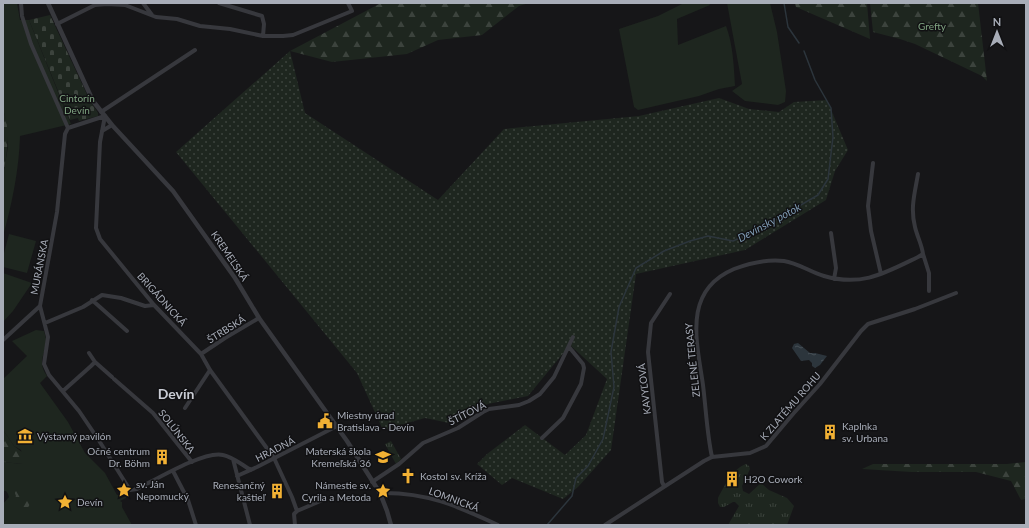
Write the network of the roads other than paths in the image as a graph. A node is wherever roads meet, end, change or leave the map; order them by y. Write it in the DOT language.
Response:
graph roads {
  1 [pos="21,3"];
  2 [pos="48,3"];
  3 [pos="143,3"];
  4 [pos="219,3"];
  5 [pos="348,3"];
  6 [pos="94,4"];
  7 [pos="152,16"];
  8 [pos="57,24"];
  9 [pos="263,36"];
  10 [pos="195,50"];
  11 [pos="103,114"];
  12 [pos="112,125"];
  13 [pos="68,128"];
  14 [pos="102,131"];
  15 [pos="873,163"];
  16 [pos="918,174"];
  17 [pos="831,233"];
  18 [pos="923,254"];
  19 [pos="882,274"];
  20 [pos="834,279"];
  21 [pos="929,291"];
  22 [pos="956,293"];
  23 [pos="670,294"];
  24 [pos="92,300"];
  25 [pos="154,305"];
  26 [pos="40,306"];
  27 [pos="259,318"];
  28 [pos="45,323"];
  29 [pos="127,331"];
  30 [pos="573,337"];
  31 [pos="3,340"];
  32 [pos="568,347"];
  33 [pos="89,353"];
  34 [pos="201,354"];
  35 [pos="95,362"];
  36 [pos="210,370"];
  37 [pos="63,392"];
  38 [pos="185,408"];
  39 [pos="337,426"];
  40 [pos="542,438"];
  41 [pos="712,457"];
  42 [pos="274,458"];
  43 [pos="233,459"];
  44 [pos="192,462"];
  45 [pos="251,470"];
  46 [pos="173,471"];
  47 [pos="237,476"];
  48 [pos="372,482"];
  49 [pos="664,486"];
  50 [pos="132,490"];
  51 [pos="380,493"];
  52 [pos="326,499"];
  53 [pos="297,511"];
  54 [pos="196,525"];
  55 [pos="250,525"];
  56 [pos="295,525"];
  57 [pos="391,525"];
  58 [pos="498,525"];
  59 [pos="605,525"];
  1 -- 13 [label="street"];
  2 -- 8 [label="street, KREMEĽSKÁ"];
  3 -- 7 [label="street"];
  4 -- 9 [label="street"];
  5 -- 9 [label="street"];
  6 -- 7 [label="street"];
  6 -- 8 [label="street"];
  7 -- 9 [label="street"];
  8 -- 11 [label="street, KREMEĽSKÁ"];
  10 -- 11 [label="street"];
  11 -- 12 [label="street, KREMEĽSKÁ"];
  11 -- 13 [label="street"];
  11 -- 14 [label="street, BRIGÁDNICKÁ"];
  12 -- 14 [label="street"];
  12 -- 27 [label="street, KREMEĽSKÁ"];
  13 -- 26 [label="street, MURÁNSKA"];
  14 -- 25 [label="street, BRIGÁDNICKÁ"];
  15 -- 19 [label="street"];
  16 -- 18 [label="street"];
  17 -- 20 [label="street"];
  18 -- 19 [label="street, ZELENÉ TERASY"];
  18 -- 21 [label="street"];
  19 -- 20 [label="street, ZELENÉ TERASY"];
  20 -- 41 [label="street, ZELENÉ TERASY"];
  22 -- 41 [label="street, K ZLATÉMU ROHU"];
  23 -- 49 [label="street, KAVYĽOVÁ"];
  24 -- 25 [label="street"];
  24 -- 28 [label="street"];
  24 -- 29 [label="street"];
  25 -- 34 [label="street, BRIGÁDNICKÁ"];
  26 -- 28 [label="street, MURÁNSKA"];
  26 -- 31 [label="street"];
  27 -- 34 [label="street, ŠTRBSKÁ"];
  27 -- 39 [label="street, KREMEĽSKÁ"];
  28 -- 37 [label="street, MURÁNSKA"];
  30 -- 32 [label="street, ŠTÍTOVÁ"];
  32 -- 40 [label="street"];
  32 -- 48 [label="street, ŠTÍTOVÁ"];
  33 -- 35 [label="street, SOLÚNSKA"];
  34 -- 36 [label="street, BRIGÁDNICKÁ"];
  35 -- 37 [label="street"];
  35 -- 44 [label="street, SOLÚNSKA"];
  36 -- 38 [label="street"];
  36 -- 42 [label="street, BRIGÁDNICKÁ"];
  37 -- 50 [label="street, MURÁNSKA"];
  39 -- 42 [label="street, HRADNÁ"];
  39 -- 48 [label="street, KREMEĽSKÁ"];
  41 -- 49 [label="street, K ZLATÉMU ROHU"];
  42 -- 45 [label="street, HRADNÁ"];
  42 -- 53 [label="street, BRIGÁDNICKÁ"];
  43 -- 44 [label="street, HRADNÁ"];
  43 -- 45 [label="street, HRADNÁ"];
  43 -- 47 [label="street"];
  44 -- 46 [label="street, HRADNÁ"];
  45 -- 47 [label="street"];
  46 -- 50 [label="street, HRADNÁ"];
  46 -- 54 [label="street"];
  47 -- 55 [label="street"];
  48 -- 51 [label="street, KREMEĽSKÁ"];
  49 -- 59 [label="street, K ZLATÉMU ROHU"];
  51 -- 57 [label="street, KREMEĽSKÁ"];
  51 -- 58 [label="street, LOMNICKÁ"];
  52 -- 53 [label="street"];
  53 -- 56 [label="street"];
}
